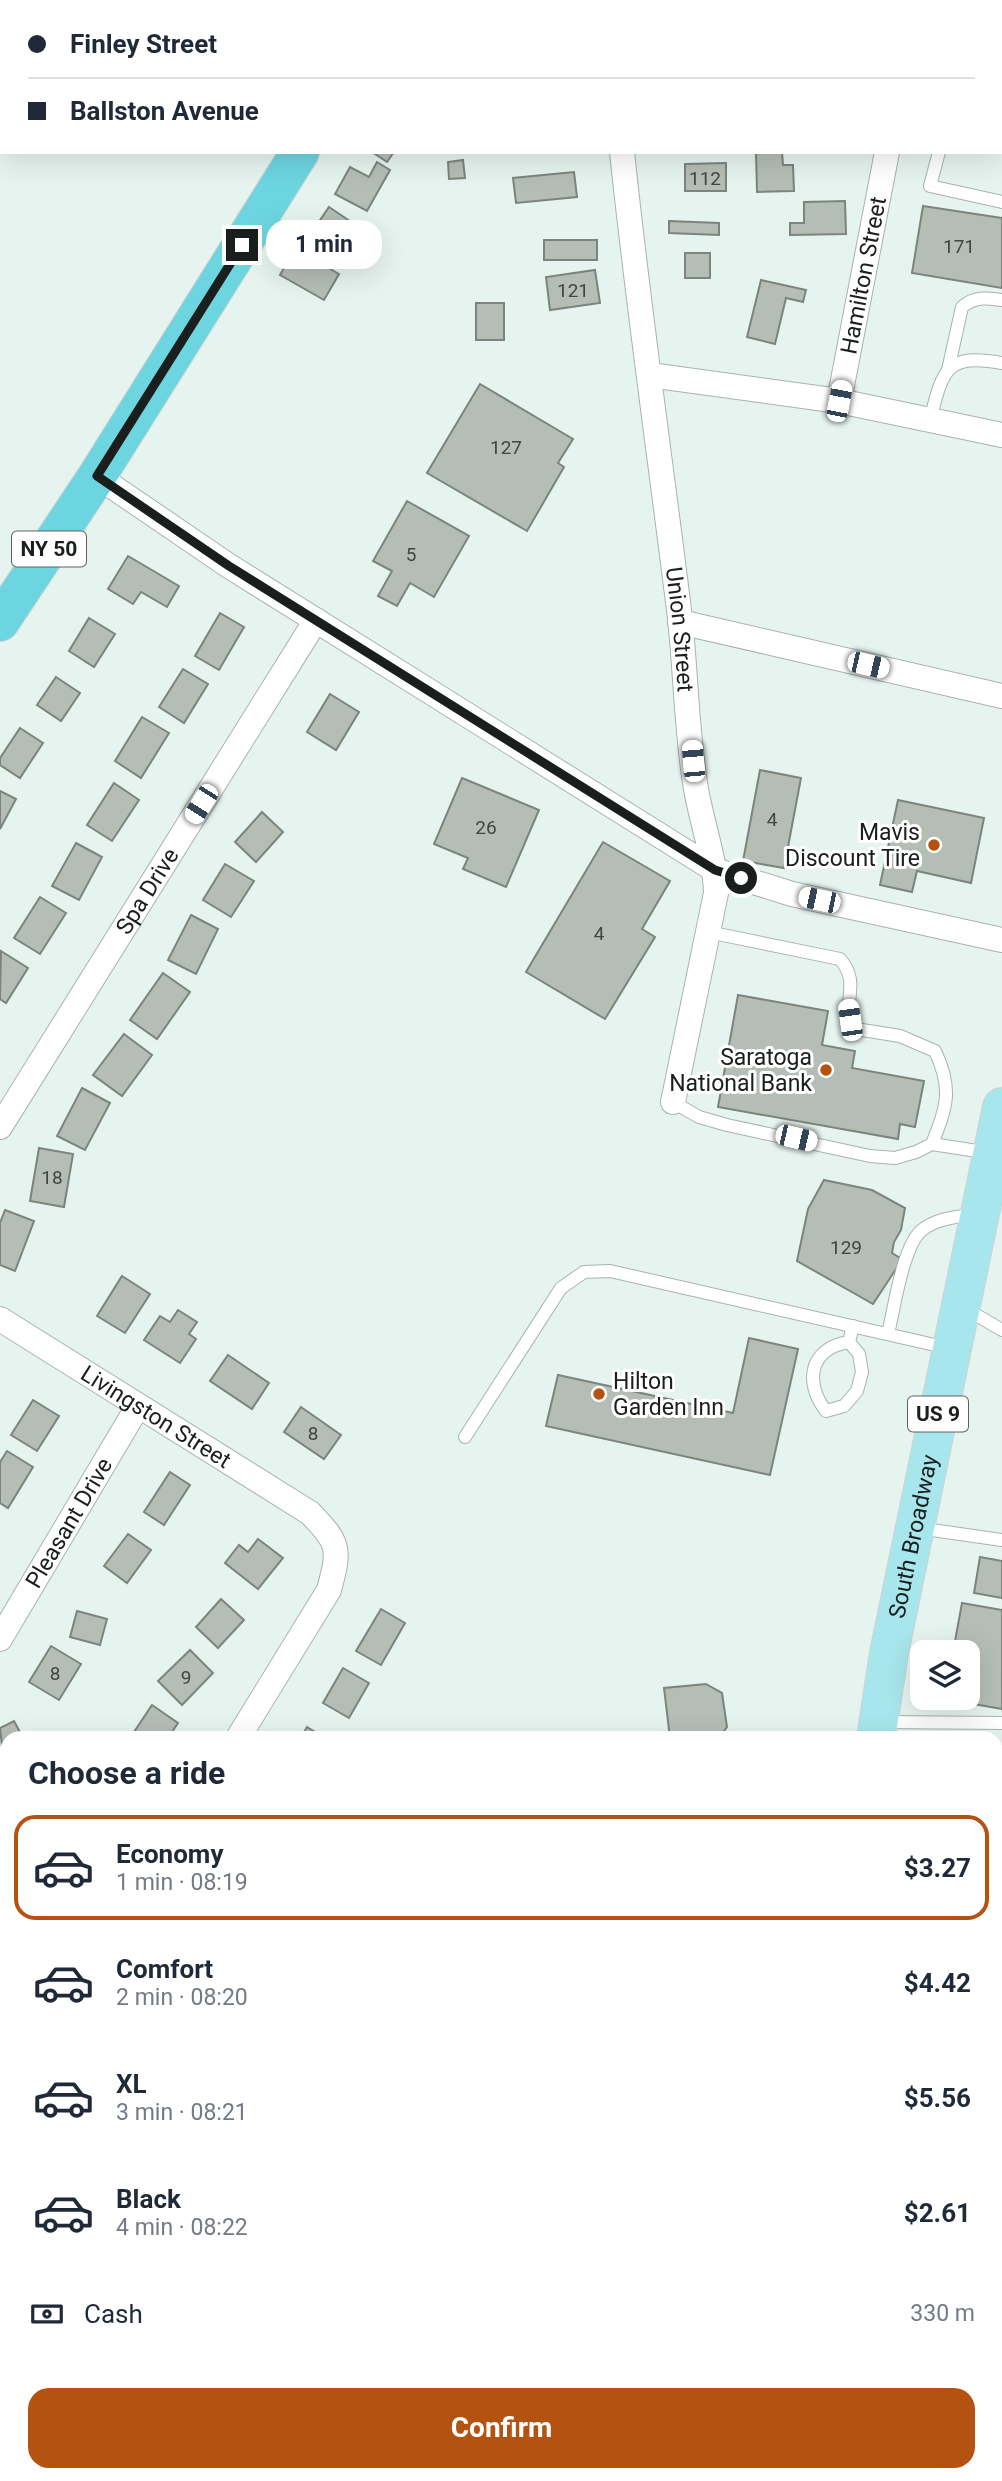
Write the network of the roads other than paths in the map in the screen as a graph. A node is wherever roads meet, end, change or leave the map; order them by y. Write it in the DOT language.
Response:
graph roads {
  1 [pos="299,154"];
  2 [pos="622,154"];
  3 [pos="887,154"];
  4 [pos="938,154"];
  5 [pos="1002,202"];
  6 [pos="1002,300"];
  7 [pos="1002,363"];
  8 [pos="948,370"];
  9 [pos="650,375"];
  10 [pos="839,401"];
  11 [pos="930,420"];
  12 [pos="1002,435"];
  13 [pos="97,476"];
  14 [pos="316,620"];
  15 [pos="0,622"];
  16 [pos="680,622"];
  17 [pos="1002,695"];
  18 [pos="715,870"];
  19 [pos="708,932"];
  20 [pos="1002,940"];
  21 [pos="673,1102"];
  22 [pos="1002,1107"];
  23 [pos="0,1127"];
  24 [pos="932,1144"];
  25 [pos="997,1157"];
  26 [pos="979,1214"];
  27 [pos="960,1306"];
  28 [pos="0,1319"];
  29 [pos="853,1326"];
  30 [pos="1002,1330"];
  31 [pos="888,1334"];
  32 [pos="849,1342"];
  33 [pos="952,1349"];
  34 [pos="138,1406"];
  35 [pos="465,1437"];
  36 [pos="914,1527"];
  37 [pos="1002,1540"];
  38 [pos="0,1639"];
  39 [pos="1002,1723"];
  40 [pos="242,1731"];
  41 [pos="879,1731"];
  42 [pos="904,1731"];
  1 -- 13 [label="highway, NY 50"];
  2 -- 9 [label="street, Union Street"];
  3 -- 10 [label="street, Hamilton Street"];
  4 -- 5 [label="lane"];
  6 -- 8 [label="lane"];
  7 -- 8 [label="lane"];
  8 -- 11 [label="lane"];
  9 -- 10 [label="street"];
  9 -- 16 [label="street, Union Street"];
  10 -- 11 [label="street"];
  11 -- 12 [label="street"];
  13 -- 14 [label="street"];
  13 -- 15 [label="highway, NY 50"];
  14 -- 18 [label="street"];
  14 -- 23 [label="street, Spa Drive"];
  16 -- 17 [label="street"];
  16 -- 18 [label="street, Union Street"];
  18 -- 19 [label="street, Union Street"];
  18 -- 20 [label="street"];
  19 -- 21 [label="street, Union Street"];
  19 -- 24 [label="lane"];
  21 -- 24 [label="lane"];
  22 -- 25 [label="main road, South Broadway / US 9"];
  24 -- 25 [label="lane"];
  25 -- 26 [label="main road, South Broadway / US 9"];
  26 -- 27 [label="main road, South Broadway / US 9"];
  26 -- 31 [label="lane"];
  27 -- 30 [label="lane"];
  27 -- 33 [label="main road, South Broadway / US 9"];
  28 -- 34 [label="street, Livingston Street"];
  29 -- 31 [label="lane"];
  29 -- 32 [label="lane"];
  29 -- 35 [label="lane"];
  31 -- 33 [label="lane"];
  32 -- 32 [label="lane"];
  33 -- 36 [label="main road, South Broadway / US 9"];
  34 -- 38 [label="street, Pleasant Drive"];
  34 -- 40 [label="street, Livingston Street"];
  36 -- 37 [label="lane"];
  36 -- 41 [label="main road, South Broadway / US 9"];
  39 -- 42 [label="lane"];
}
